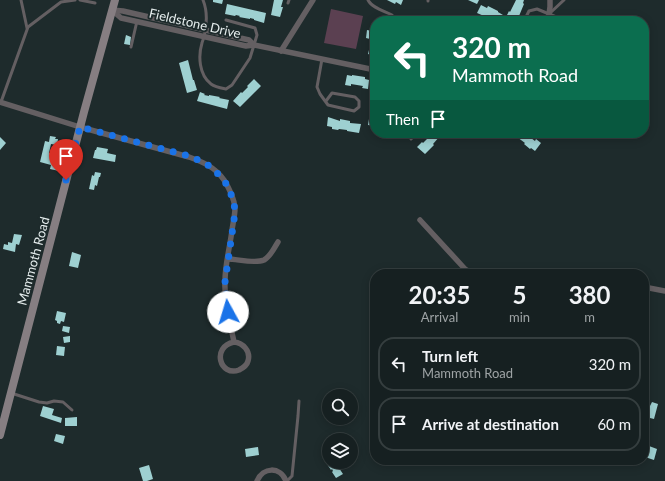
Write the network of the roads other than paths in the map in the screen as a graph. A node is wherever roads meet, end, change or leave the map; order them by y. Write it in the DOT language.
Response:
graph roads {
  1 [pos="21,0"];
  2 [pos="75,0"];
  3 [pos="80,0"];
  4 [pos="115,0"];
  5 [pos="203,0"];
  6 [pos="313,0"];
  7 [pos="368,0"];
  8 [pos="550,0"];
  9 [pos="564,0"];
  10 [pos="95,3"];
  11 [pos="112,10"];
  12 [pos="549,14"];
  13 [pos="392,15"];
  14 [pos="526,16"];
  15 [pos="554,16"];
  16 [pos="226,20"];
  17 [pos="137,21"];
  18 [pos="28,28"];
  19 [pos="205,33"];
  20 [pos="254,44"];
  21 [pos="131,47"];
  22 [pos="281,51"];
  23 [pos="322,59"];
  24 [pos="370,69"];
  25 [pos="326,101"];
  26 [pos="0,102"];
  27 [pos="80,127"];
  28 [pos="420,220"];
  29 [pos="278,242"];
  30 [pos="228,258"];
  31 [pos="466,269"];
  32 [pos="649,289"];
  33 [pos="665,291"];
  34 [pos="234,342"];
  35 [pos="11,393"];
  36 [pos="299,401"];
  37 [pos="72,410"];
  38 [pos="0,434"];
  39 [pos="257,481"];
  40 [pos="287,481"];
  1 -- 18 [label="lane"];
  2 -- 18 [label="lane"];
  3 -- 10 [label="lane"];
  4 -- 11 [label="main road, Mammoth Road"];
  5 -- 19 [label="lane"];
  6 -- 22 [label="street"];
  7 -- 13 [label="lane"];
  8 -- 12 [label="street"];
  9 -- 12 [label="lane"];
  11 -- 17 [label="street, Fieldstone Drive"];
  11 -- 19 [label="street, Fieldstone Drive"];
  11 -- 27 [label="main road, Mammoth Road"];
  12 -- 14 [label="lane"];
  12 -- 15 [label="lane"];
  16 -- 20 [label="lane"];
  17 -- 19 [label="street, Fieldstone Drive"];
  17 -- 21 [label="lane"];
  18 -- 26 [label="lane"];
  19 -- 20 [label="street, Fieldstone Drive"];
  19 -- 20 [label="lane"];
  20 -- 22 [label="street, Fieldstone Drive"];
  22 -- 23 [label="street, Fieldstone Drive"];
  23 -- 24 [label="street, Fieldstone Drive"];
  23 -- 25 [label="lane"];
  25 -- 25 [label="lane"];
  26 -- 27 [label="street"];
  27 -- 30 [label="street"];
  27 -- 35 [label="main road, Mammoth Road"];
  28 -- 31 [label="street"];
  29 -- 30 [label="street"];
  30 -- 34 [label="street"];
  32 -- 33 [label="street"];
  34 -- 34 [label="street"];
  35 -- 37 [label="lane"];
  35 -- 38 [label="main road, Mammoth Road"];
  36 -- 40 [label="lane"];
  39 -- 40 [label="street"];
}
